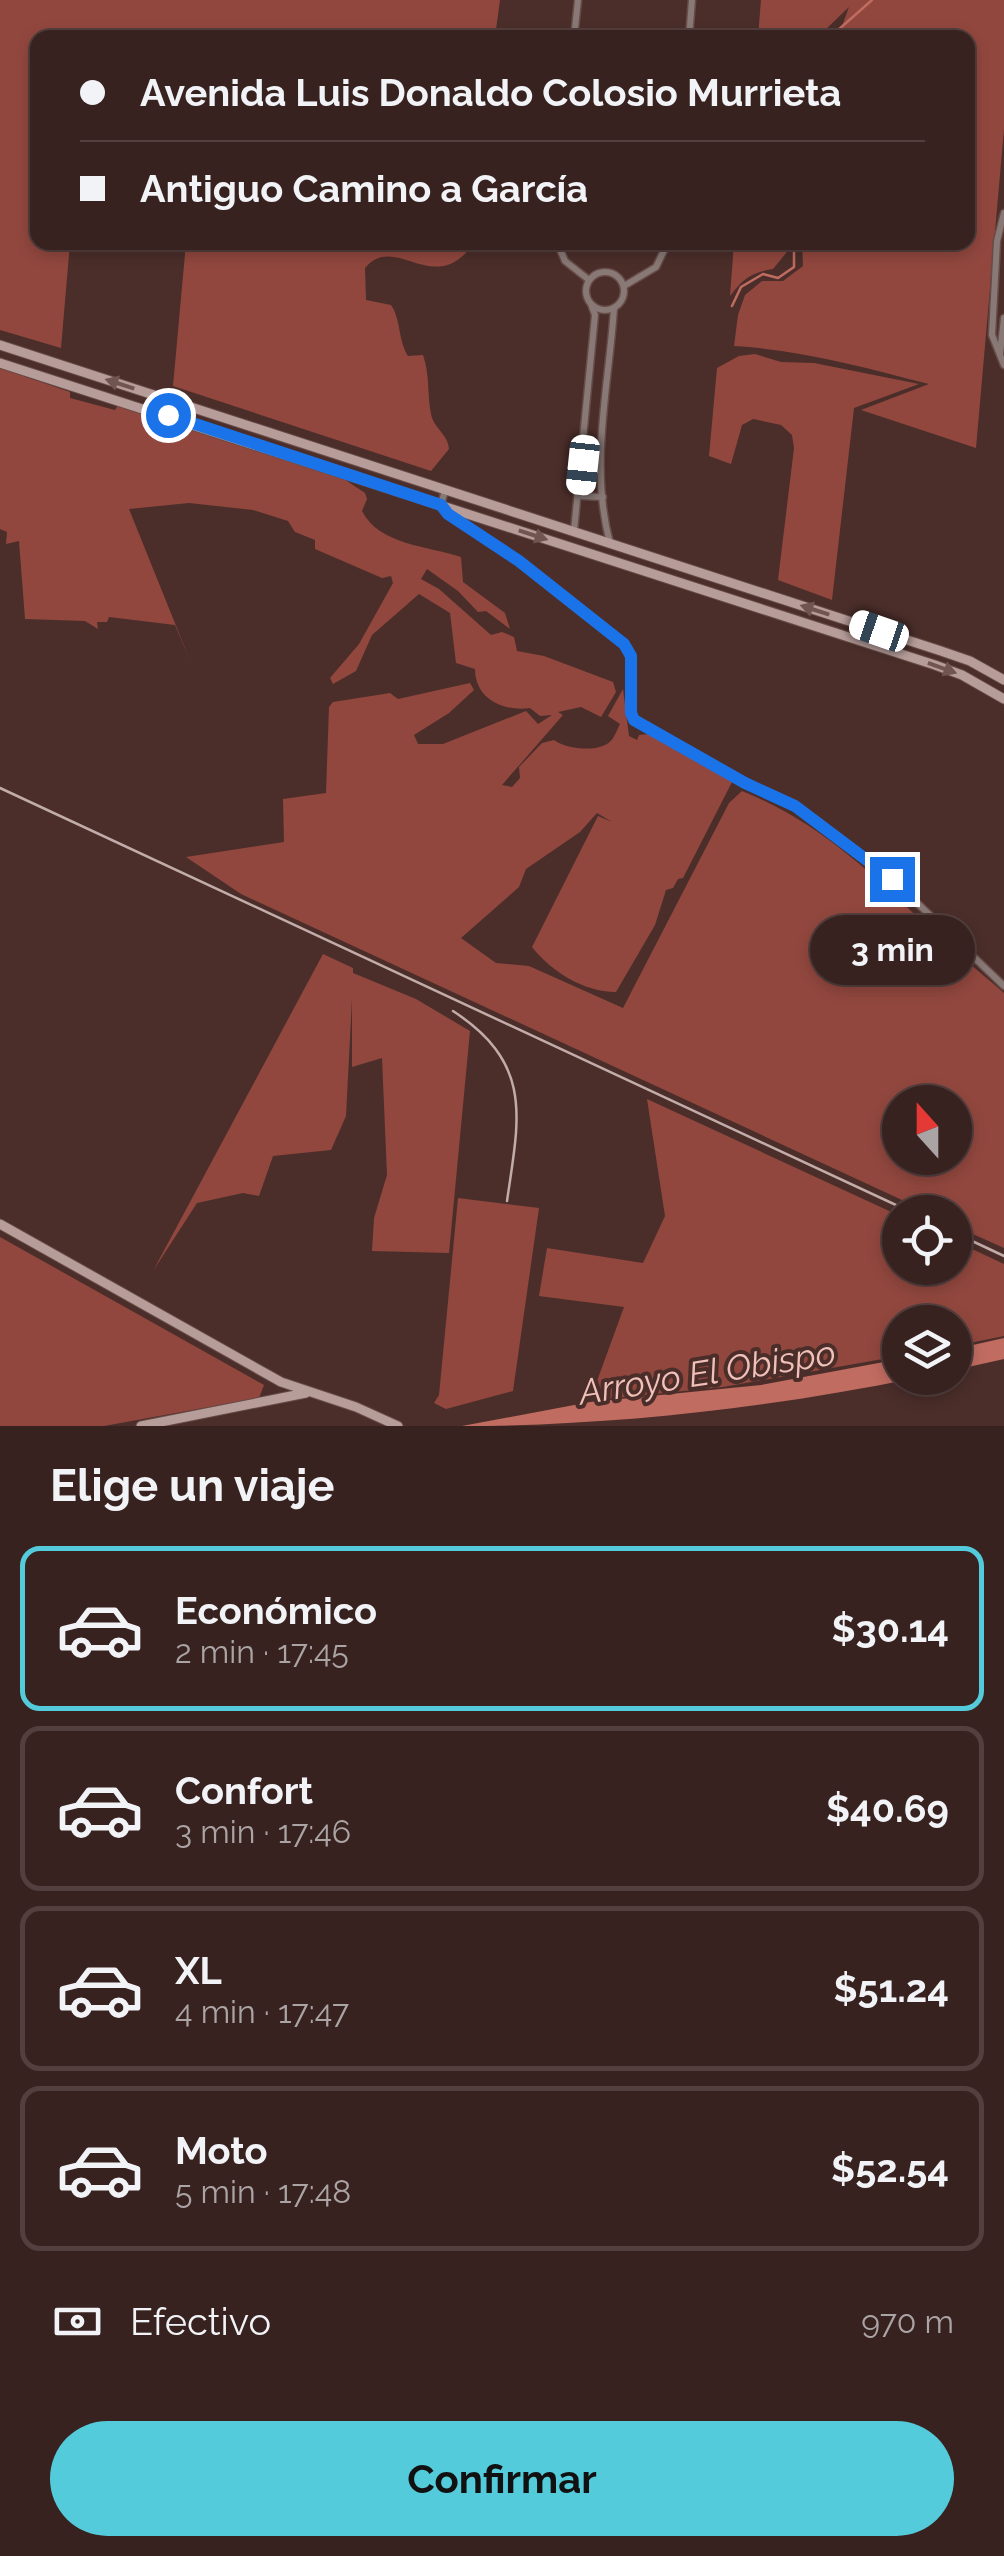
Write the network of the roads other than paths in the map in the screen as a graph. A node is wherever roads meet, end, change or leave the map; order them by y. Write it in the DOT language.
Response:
graph roads {
  1 [pos="578,0"];
  2 [pos="692,0"];
  3 [pos="575,30"];
  4 [pos="689,30"];
  5 [pos="1004,215"];
  6 [pos="561,250"];
  7 [pos="664,250"];
  8 [pos="589,280"];
  9 [pos="624,286"];
  10 [pos="591,304"];
  11 [pos="614,308"];
  12 [pos="1004,318"];
  13 [pos="0,345"];
  14 [pos="1002,356"];
  15 [pos="0,362"];
  16 [pos="1004,366"];
  17 [pos="446,490"];
  18 [pos="580,496"];
  19 [pos="603,497"];
  20 [pos="441,505"];
  21 [pos="574,532"];
  22 [pos="610,543"];
  23 [pos="901,638"];
  24 [pos="896,652"];
  25 [pos="1004,680"];
  26 [pos="1004,699"];
  27 [pos="1004,986"];
  28 [pos="0,1224"];
  29 [pos="308,1393"];
  30 [pos="141,1426"];
  31 [pos="398,1426"];
  1 -- 3 [label="street"];
  2 -- 4 [label="street"];
  5 -- 14 [label="street"];
  6 -- 8 [label="street"];
  7 -- 9 [label="street"];
  8 -- 9 [label="street"];
  8 -- 10 [label="street"];
  9 -- 11 [label="street"];
  10 -- 11 [label="street"];
  10 -- 18 [label="street"];
  11 -- 19 [label="street"];
  12 -- 14 [label="street"];
  17 -- 13 [label="main road, one-way"];
  14 -- 16 [label="street"];
  15 -- 20 [label="main road"];
  17 -- 20 [label="street"];
  17 -- 21 [label="main road"];
  18 -- 19 [label="street"];
  18 -- 21 [label="street"];
  19 -- 22 [label="street"];
  20 -- 24 [label="main road, one-way"];
  20 -- 27 [label="street"];
  21 -- 22 [label="main road"];
  23 -- 22 [label="main road, one-way"];
  23 -- 24 [label="main road"];
  23 -- 25 [label="main road"];
  24 -- 26 [label="main road, one-way"];
  28 -- 29 [label="main road"];
  29 -- 30 [label="main road"];
  29 -- 31 [label="main road"];
}
